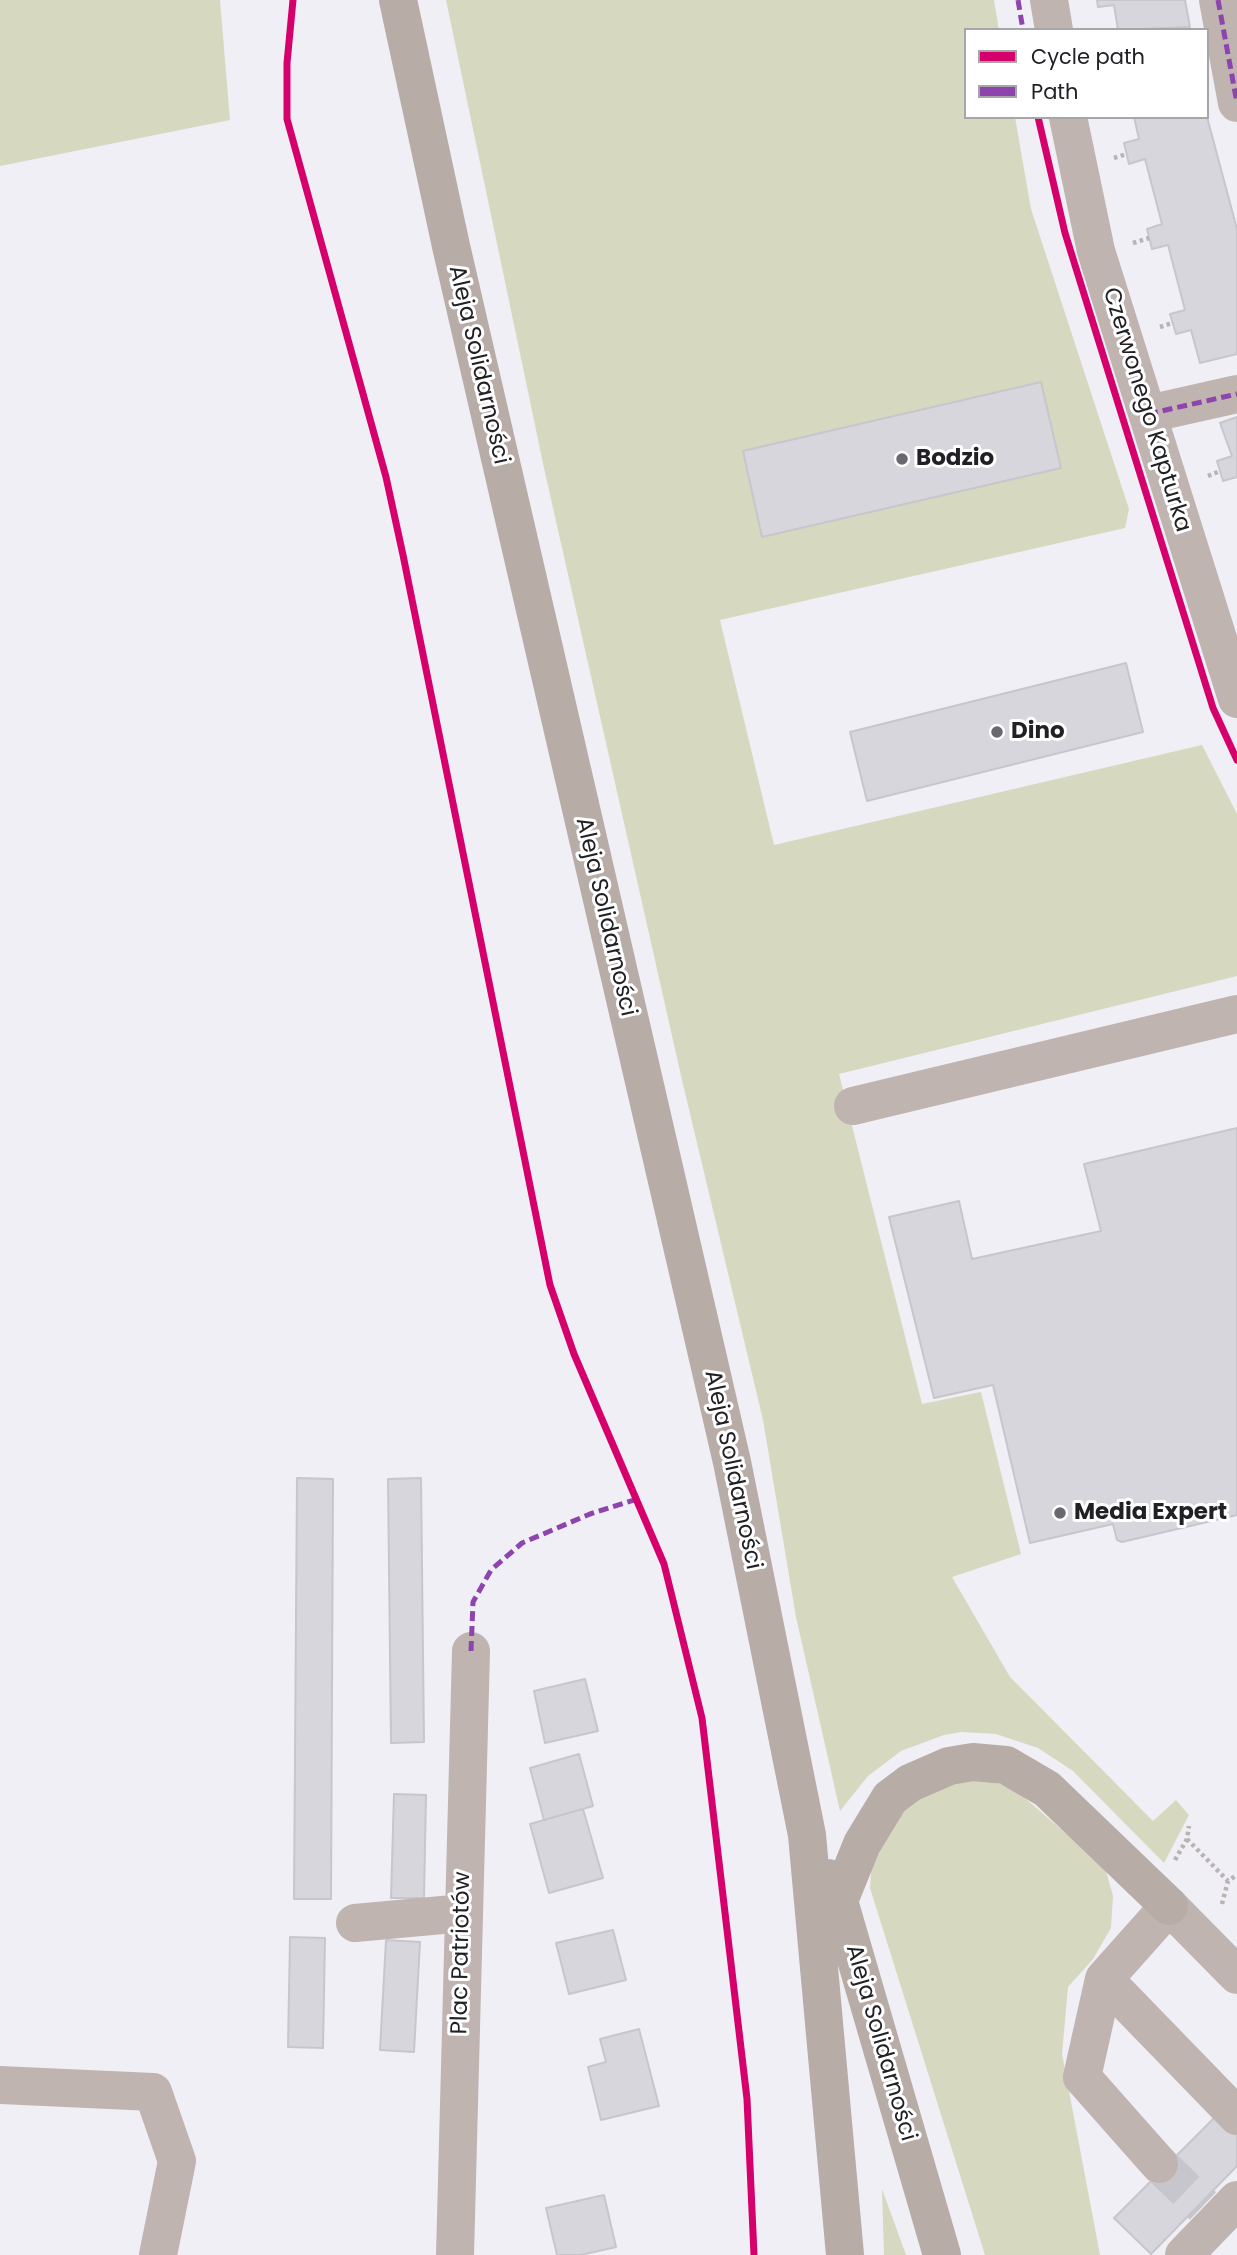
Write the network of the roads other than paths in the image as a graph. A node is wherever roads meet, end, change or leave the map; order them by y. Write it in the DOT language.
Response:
graph roads {
  1 [pos="398,0"];
  2 [pos="1049,0"];
  3 [pos="1218,0"];
  4 [pos="1054,28"];
  5 [pos="1237,103"];
  6 [pos="1068,119"];
  7 [pos="1237,394"];
  8 [pos="1148,414"];
  9 [pos="1237,699"];
  10 [pos="1237,1014"];
  11 [pos="853,1106"];
  12 [pos="471,1651"];
  13 [pos="807,1835"];
  14 [pos="839,1901"];
  15 [pos="1169,1906"];
  16 [pos="464,1913"];
  17 [pos="355,1923"];
  18 [pos="1237,1975"];
  19 [pos="1104,1979"];
  20 [pos="0,2085"];
  21 [pos="1237,2116"];
  22 [pos="1159,2164"];
  23 [pos="1220,2208"];
  24 [pos="158,2255"];
  25 [pos="455,2255"];
  26 [pos="845,2255"];
  27 [pos="942,2255"];
  28 [pos="1184,2255"];
  1 -- 13 [label="main road, Aleja Solidarności"];
  2 -- 4 [label="street"];
  3 -- 5 [label="street"];
  6 -- 8 [label="street, Czerwonego Kapturka"];
  7 -- 8 [label="street"];
  8 -- 9 [label="street, Czerwonego Kapturka"];
  10 -- 11 [label="street"];
  12 -- 16 [label="street, Plac Patriotów"];
  13 -- 14 [label="main road, Aleja Solidarności"];
  13 -- 26 [label="main road, Aleja Solidarności"];
  14 -- 15 [label="main road"];
  14 -- 27 [label="main road, Aleja Solidarności"];
  15 -- 18 [label="street"];
  15 -- 19 [label="street"];
  16 -- 17 [label="street"];
  16 -- 25 [label="street, Plac Patriotów"];
  19 -- 21 [label="street"];
  19 -- 22 [label="street"];
  20 -- 24 [label="street"];
  23 -- 28 [label="street"];
}
